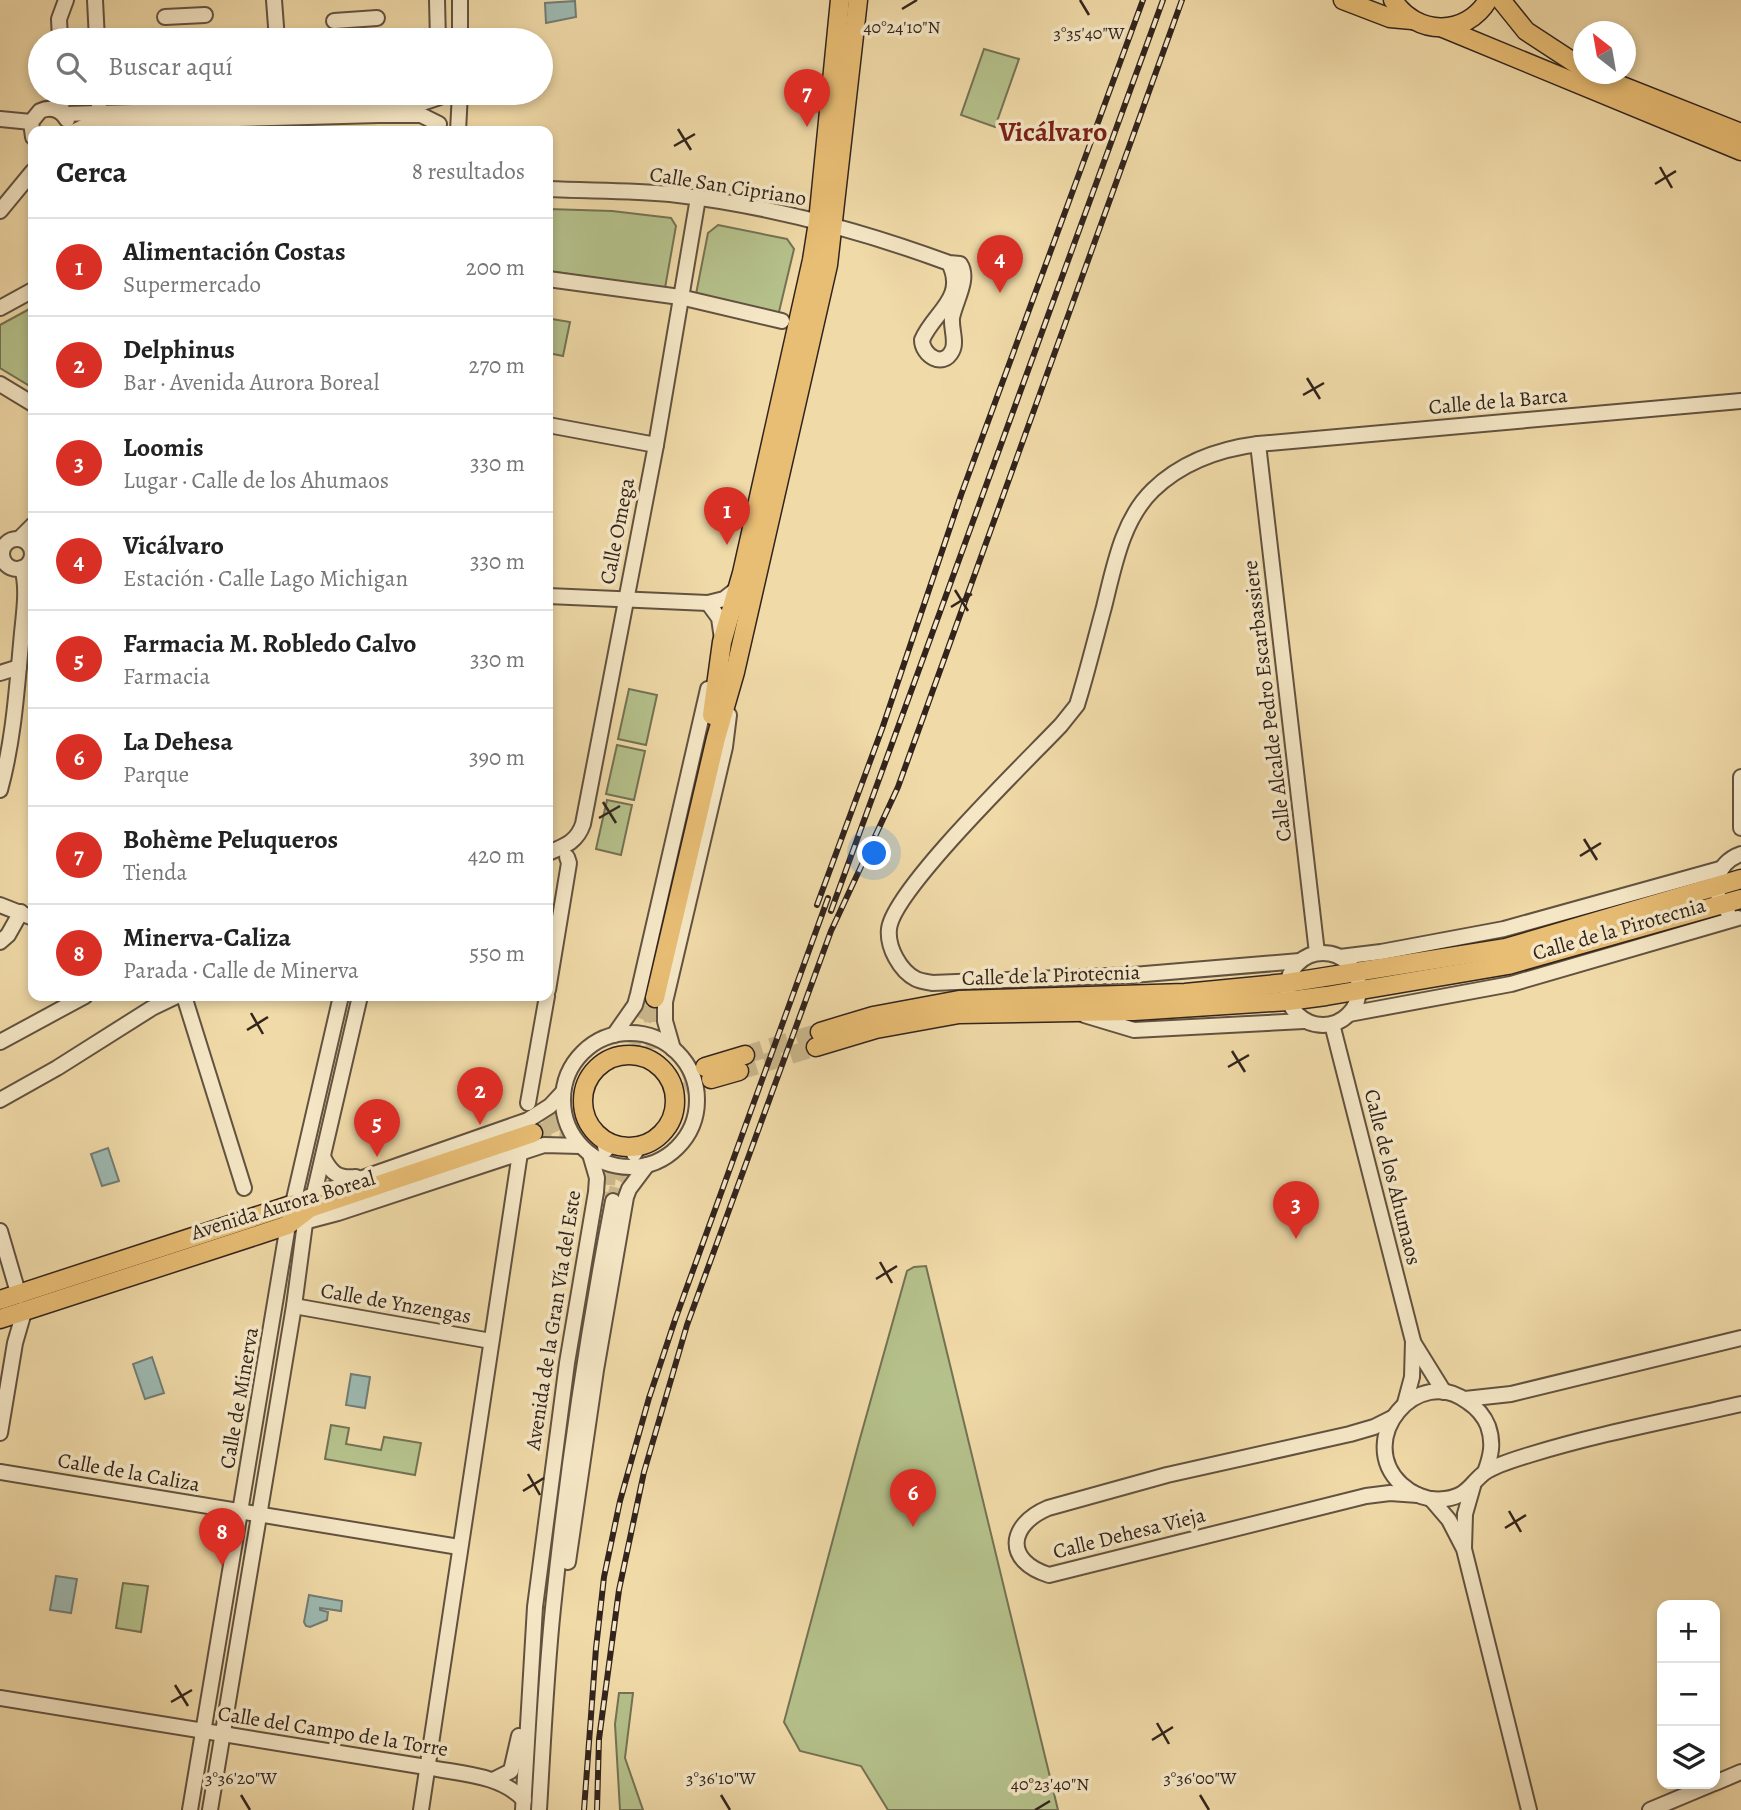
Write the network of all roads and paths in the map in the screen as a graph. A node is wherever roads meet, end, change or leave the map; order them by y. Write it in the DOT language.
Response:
graph roads {
  1 [pos="66,0"];
  2 [pos="95,0"];
  3 [pos="274,0"];
  4 [pos="437,0"];
  5 [pos="460,0"];
  6 [pos="840,0"];
  7 [pos="858,0"];
  8 [pos="1343,0"];
  9 [pos="1393,0"];
  10 [pos="1488,0"];
  11 [pos="1501,0"];
  12 [pos="205,15"];
  13 [pos="165,17"];
  14 [pos="377,18"];
  15 [pos="1412,20"];
  16 [pos="334,21"];
  17 [pos="59,28"];
  18 [pos="96,28"];
  19 [pos="276,28"];
  20 [pos="438,28"];
  21 [pos="460,28"];
  22 [pos="1443,28"];
  23 [pos="1573,62"];
  24 [pos="1617,84"];
  25 [pos="59,105"];
  26 [pos="63,105"];
  27 [pos="69,105"];
  28 [pos="99,105"];
  29 [pos="411,105"];
  30 [pos="440,105"];
  31 [pos="459,105"];
  32 [pos="280,106"];
  33 [pos="360,111"];
  34 [pos="99,113"];
  35 [pos="0,119"];
  36 [pos="33,126"];
  37 [pos="69,126"];
  38 [pos="83,126"];
  39 [pos="436,126"];
  40 [pos="439,126"];
  41 [pos="458,126"];
  42 [pos="28,129"];
  43 [pos="1741,134"];
  44 [pos="1741,151"];
  45 [pos="28,177"];
  46 [pos="553,189"];
  47 [pos="698,198"];
  48 [pos="0,211"];
  49 [pos="826,224"];
  50 [pos="949,263"];
  51 [pos="553,280"];
  52 [pos="28,293"];
  53 [pos="680,297"];
  54 [pos="0,308"];
  55 [pos="782,321"];
  56 [pos="0,384"];
  57 [pos="28,401"];
  58 [pos="1741,401"];
  59 [pos="553,426"];
  60 [pos="1258,444"];
  61 [pos="656,445"];
  62 [pos="28,558"];
  63 [pos="2,559"];
  64 [pos="738,588"];
  65 [pos="553,596"];
  66 [pos="625,598"];
  67 [pos="708,603"];
  68 [pos="722,642"];
  69 [pos="19,667"];
  70 [pos="735,672"];
  71 [pos="0,673"];
  72 [pos="15,716"];
  73 [pos="0,720"];
  74 [pos="1741,777"];
  75 [pos="0,788"];
  76 [pos="1741,828"];
  77 [pos="553,851"];
  78 [pos="1741,853"];
  79 [pos="567,857"];
  80 [pos="1718,878"];
  81 [pos="1741,879"];
  82 [pos="1741,899"];
  83 [pos="0,905"];
  84 [pos="1721,905"];
  85 [pos="27,915"];
  86 [pos="1739,918"];
  87 [pos="0,942"];
  88 [pos="1317,953"];
  89 [pos="1340,957"];
  90 [pos="553,960"];
  91 [pos="1300,961"];
  92 [pos="1355,972"];
  93 [pos="956,983"];
  94 [pos="1359,991"];
  95 [pos="1288,992"];
  96 [pos="76,1001"];
  97 [pos="167,1001"];
  98 [pos="186,1001"];
  99 [pos="340,1001"];
  100 [pos="359,1001"];
  101 [pos="546,1001"];
  102 [pos="1079,1013"];
  103 [pos="1349,1014"];
  104 [pos="1304,1021"];
  105 [pos="1332,1024"];
  106 [pos="614,1035"];
  107 [pos="0,1042"];
  108 [pos="673,1049"];
  109 [pos="742,1063"];
  110 [pos="708,1073"];
  111 [pos="563,1092"];
  112 [pos="0,1100"];
  113 [pos="528,1102"];
  114 [pos="533,1133"];
  115 [pos="593,1142"];
  116 [pos="520,1153"];
  117 [pos="323,1157"];
  118 [pos="646,1165"];
  119 [pos="368,1176"];
  120 [pos="244,1188"];
  121 [pos="302,1211"];
  122 [pos="0,1231"];
  123 [pos="0,1300"];
  124 [pos="22,1304"];
  125 [pos="294,1306"];
  126 [pos="0,1319"];
  127 [pos="0,1325"];
  128 [pos="1741,1338"];
  129 [pos="491,1341"];
  130 [pos="1413,1341"];
  131 [pos="15,1343"];
  132 [pos="1444,1392"];
  133 [pos="1465,1399"];
  134 [pos="1405,1403"];
  135 [pos="1741,1404"];
  136 [pos="1392,1418"];
  137 [pos="0,1433"];
  138 [pos="0,1472"];
  139 [pos="1485,1472"];
  140 [pos="1473,1486"];
  141 [pos="1424,1497"];
  142 [pos="240,1513"];
  143 [pos="259,1515"];
  144 [pos="459,1547"];
  145 [pos="1464,1549"];
  146 [pos="531,1685"];
  147 [pos="0,1698"];
  148 [pos="530,1703"];
  149 [pos="546,1706"];
  150 [pos="203,1731"];
  151 [pos="223,1734"];
  152 [pos="426,1767"];
  153 [pos="1741,1772"];
  154 [pos="493,1780"];
  155 [pos="1720,1781"];
  156 [pos="1700,1789"];
  157 [pos="523,1805"];
  158 [pos="190,1810"];
  159 [pos="210,1810"];
  160 [pos="421,1810"];
  161 [pos="539,1810"];
  162 [pos="1529,1810"];
  163 [pos="1650,1810"];
  1 -- 17 [label="street"];
  2 -- 18 [label="street"];
  3 -- 19 [label="street"];
  4 -- 20 [label="street"];
  5 -- 21 [label="street"];
  6 -- 49 [label="main road"];
  7 -- 49 [label="main road"];
  8 -- 15 [label="main road"];
  9 -- 15 [label="main road"];
  10 -- 22 [label="main road"];
  11 -- 23 [label="main road"];
  12 -- 13 [label="street"];
  14 -- 16 [label="street"];
  15 -- 22 [label="main road"];
  22 -- 44 [label="main road"];
  24 -- 43 [label="main road"];
  25 -- 36 [label="street"];
  26 -- 37 [label="street"];
  27 -- 34 [label="street"];
  28 -- 34 [label="street"];
  29 -- 33 [label="street"];
  30 -- 40 [label="street"];
  31 -- 41 [label="street"];
  32 -- 33 [label="street"];
  32 -- 34 [label="street"];
  32 -- 38 [label="street"];
  33 -- 39 [label="street"];
  35 -- 42 [label="street"];
  45 -- 48 [label="street"];
  46 -- 47 [label="street, Calle San Cipriano"];
  47 -- 49 [label="street, Calle San Cipriano"];
  47 -- 53 [label="street, Calle Omega"];
  49 -- 50 [label="street, Calle San Cipriano"];
  49 -- 64 [label="main road"];
  49 -- 70 [label="main road"];
  50 -- 50 [label="street"];
  51 -- 53 [label="street"];
  52 -- 54 [label="street"];
  53 -- 55 [label="street"];
  53 -- 61 [label="street, Calle Omega"];
  56 -- 57 [label="street"];
  58 -- 60 [label="street, Calle de la Barca"];
  59 -- 61 [label="street"];
  60 -- 88 [label="street, Calle Alcalde Pedro Escarbassiere"];
  60 -- 93 [label="street, Calle de la Barca"];
  61 -- 66 [label="street, Calle Omega"];
  62 -- 63 [label="street"];
  62 -- 63 [label="street"];
  62 -- 69 [label="street"];
  64 -- 67 [label="street"];
  64 -- 68 [label="main road"];
  65 -- 66 [label="street"];
  66 -- 67 [label="street"];
  66 -- 77 [label="street, Calle Omega"];
  67 -- 68 [label="street"];
  68 -- 70 [label="main road"];
  68 -- 106 [label="street"];
  69 -- 71 [label="street"];
  69 -- 72 [label="street"];
  70 -- 108 [label="street"];
  72 -- 73 [label="street"];
  72 -- 75 [label="street"];
  74 -- 76 [label="street"];
  78 -- 80 [label="street, Calle de la Pirotecnia"];
  79 -- 90 [label="street"];
  80 -- 81 [label="main road, Calle de la Pirotecnia"];
  80 -- 84 [label="street, Calle de la Pirotecnia"];
  80 -- 89 [label="street, Calle de la Pirotecnia"];
  80 -- 92 [label="main road, Calle de la Pirotecnia"];
  82 -- 84 [label="main road, Calle de la Pirotecnia"];
  83 -- 85 [label="street"];
  84 -- 86 [label="street, Calle de la Pirotecnia"];
  84 -- 94 [label="main road, Calle de la Pirotecnia"];
  85 -- 87 [label="street"];
  86 -- 103 [label="street, Calle de la Pirotecnia"];
  88 -- 89 [label="street, Calle de la Pirotecnia"];
  88 -- 91 [label="street, Calle de la Pirotecnia"];
  89 -- 92 [label="street"];
  91 -- 93 [label="street, Calle de la Pirotecnia"];
  91 -- 95 [label="street"];
  92 -- 94 [label="street"];
  92 -- 95 [label="main road, Calle de la Pirotecnia"];
  94 -- 95 [label="main road, Calle de la Pirotecnia"];
  94 -- 103 [label="street"];
  95 -- 102 [label="main road, Calle de la Pirotecnia"];
  95 -- 102 [label="main road, Calle de la Pirotecnia"];
  95 -- 104 [label="street"];
  96 -- 107 [label="street"];
  97 -- 112 [label="street"];
  98 -- 120 [label="street"];
  99 -- 121 [label="street, Calle de Minerva"];
  100 -- 117 [label="street, Calle de Minerva"];
  101 -- 113 [label="street"];
  102 -- 104 [label="street, Calle de la Pirotecnia"];
  103 -- 105 [label="street, Calle de la Pirotecnia"];
  104 -- 105 [label="street, Calle de la Pirotecnia"];
  105 -- 130 [label="street, Calle de los Ahumaos"];
  106 -- 108 [label="street"];
  106 -- 111 [label="street"];
  108 -- 118 [label="street"];
  109 -- 110 [label="main road"];
  111 -- 115 [label="street, Avenida de la Gran Vía del Este"];
  111 -- 119 [label="street, Avenida Aurora Boreal"];
  114 -- 121 [label="main road"];
  115 -- 115 [label="main road"];
  115 -- 116 [label="street, Avenida Aurora Boreal"];
  115 -- 118 [label="street, Avenida Aurora Boreal"];
  115 -- 146 [label="street, Avenida de la Gran Vía del Este"];
  116 -- 121 [label="street, Avenida Aurora Boreal"];
  116 -- 129 [label="street"];
  117 -- 119 [label="street"];
  117 -- 121 [label="street, Calle de Minerva"];
  118 -- 149 [label="street, Avenida de la Gran Vía del Este"];
  119 -- 121 [label="street, Avenida Aurora Boreal"];
  121 -- 124 [label="main road, Avenida Aurora Boreal"];
  121 -- 125 [label="street, Calle de Minerva"];
  121 -- 142 [label="street, Calle de Minerva"];
  122 -- 124 [label="street"];
  123 -- 124 [label="main road, Avenida Aurora Boreal"];
  124 -- 126 [label="main road, Avenida Aurora Boreal"];
  124 -- 131 [label="street"];
  125 -- 129 [label="street, Calle de Ynzengas"];
  125 -- 143 [label="street, Calle de Minerva"];
  127 -- 131 [label="street"];
  128 -- 133 [label="street"];
  129 -- 144 [label="street"];
  130 -- 132 [label="street, Calle de los Ahumaos"];
  130 -- 134 [label="street, Calle de los Ahumaos"];
  131 -- 137 [label="street"];
  132 -- 133 [label="street"];
  132 -- 134 [label="street"];
  133 -- 139 [label="street"];
  134 -- 136 [label="street"];
  135 -- 139 [label="street"];
  136 -- 141 [label="street"];
  136 -- 141 [label="street, Calle Dehesa Vieja"];
  138 -- 142 [label="street, Calle de la Caliza"];
  139 -- 140 [label="street"];
  140 -- 141 [label="street"];
  140 -- 145 [label="street"];
  141 -- 145 [label="street"];
  142 -- 143 [label="street, Calle de la Caliza"];
  142 -- 150 [label="street, Calle de Minerva"];
  143 -- 144 [label="street, Calle de la Caliza"];
  143 -- 151 [label="street, Calle de Minerva"];
  144 -- 152 [label="street"];
  145 -- 162 [label="street"];
  146 -- 148 [label="street, Avenida de la Gran Vía del Este"];
  146 -- 154 [label="street"];
  147 -- 150 [label="street, Calle del Campo de la Torre"];
  148 -- 149 [label="street, Avenida de la Gran Vía del Este"];
  148 -- 157 [label="street, Avenida de la Gran Vía del Este"];
  149 -- 161 [label="street, Avenida de la Gran Vía del Este"];
  150 -- 151 [label="street, Calle del Campo de la Torre"];
  150 -- 158 [label="street, Calle de Minerva"];
  151 -- 152 [label="street, Calle del Campo de la Torre"];
  151 -- 159 [label="street, Calle de Minerva"];
  152 -- 154 [label="street, Calle del Campo de la Torre"];
  152 -- 160 [label="street"];
  153 -- 155 [label="street"];
  154 -- 157 [label="street, Calle del Campo de la Torre"];
  156 -- 163 [label="street"];
}
